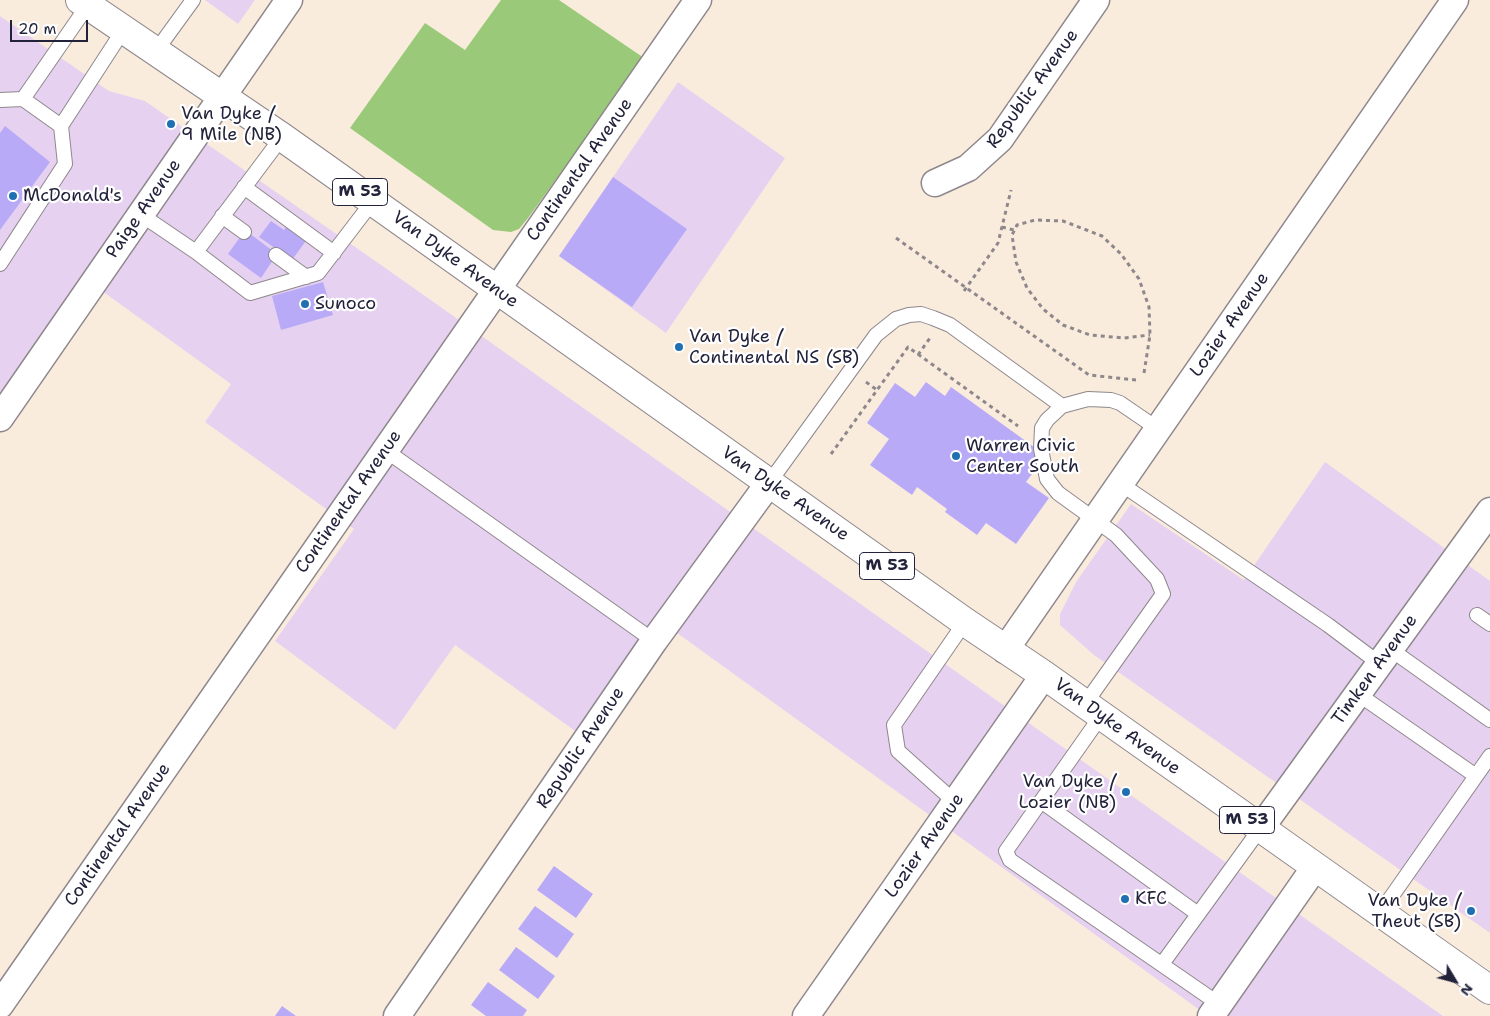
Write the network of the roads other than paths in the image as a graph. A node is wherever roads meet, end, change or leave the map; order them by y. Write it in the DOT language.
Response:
graph roads {
  1 [pos="193,0"];
  2 [pos="289,0"];
  3 [pos="698,0"];
  4 [pos="1096,0"];
  5 [pos="1455,0"];
  6 [pos="84,3"];
  7 [pos="124,29"];
  8 [pos="156,51"];
  9 [pos="222,95"];
  10 [pos="23,99"];
  11 [pos="0,100"];
  12 [pos="61,126"];
  13 [pos="282,137"];
  14 [pos="935,182"];
  15 [pos="244,187"];
  16 [pos="373,201"];
  17 [pos="140,214"];
  18 [pos="222,216"];
  19 [pos="244,232"];
  20 [pos="196,252"];
  21 [pos="334,252"];
  22 [pos="276,255"];
  23 [pos="0,264"];
  24 [pos="306,277"];
  25 [pos="497,290"];
  26 [pos="1062,406"];
  27 [pos="0,418"];
  28 [pos="1158,429"];
  29 [pos="385,450"];
  30 [pos="769,483"];
  31 [pos="1121,484"];
  32 [pos="1490,511"];
  33 [pos="1095,520"];
  34 [pos="1477,615"];
  35 [pos="965,622"];
  36 [pos="1490,624"];
  37 [pos="654,642"];
  38 [pos="1005,650"];
  39 [pos="1385,656"];
  40 [pos="1044,675"];
  41 [pos="1358,694"];
  42 [pos="1093,710"];
  43 [pos="1490,720"];
  44 [pos="1490,756"];
  45 [pos="1476,776"];
  46 [pos="1041,801"];
  47 [pos="955,802"];
  48 [pos="1260,829"];
  49 [pos="1315,868"];
  50 [pos="1380,913"];
  51 [pos="1198,914"];
  52 [pos="1162,964"];
  53 [pos="1490,990"];
  54 [pos="0,1005"];
  55 [pos="1215,1010"];
  56 [pos="397,1016"];
  57 [pos="806,1016"];
  1 -- 8 [label="lane"];
  2 -- 9 [label="street, Paige Avenue"];
  3 -- 25 [label="street, Continental Avenue"];
  4 -- 14 [label="street, Republic Avenue"];
  5 -- 28 [label="street, Lozier Avenue"];
  6 -- 7 [label="main road, Van Dyke Avenue / M 53"];
  6 -- 10 [label="lane"];
  7 -- 8 [label="main road, Van Dyke Avenue / M 53"];
  7 -- 12 [label="lane"];
  8 -- 9 [label="main road, Van Dyke Avenue / M 53"];
  9 -- 13 [label="main road, Van Dyke Avenue / M 53"];
  9 -- 17 [label="street, Paige Avenue"];
  10 -- 11 [label="lane"];
  10 -- 12 [label="lane"];
  12 -- 23 [label="lane"];
  13 -- 15 [label="lane"];
  13 -- 16 [label="main road, Van Dyke Avenue / M 53"];
  15 -- 18 [label="lane"];
  15 -- 21 [label="lane"];
  16 -- 21 [label="lane"];
  16 -- 25 [label="main road, Van Dyke Avenue / M 53"];
  17 -- 20 [label="lane"];
  17 -- 27 [label="street, Paige Avenue"];
  18 -- 19 [label="lane"];
  18 -- 20 [label="lane"];
  20 -- 24 [label="lane"];
  21 -- 24 [label="lane"];
  22 -- 24 [label="lane"];
  25 -- 29 [label="street, Continental Avenue"];
  25 -- 30 [label="main road, Van Dyke Avenue / M 53"];
  26 -- 28 [label="lane"];
  26 -- 30 [label="lane"];
  26 -- 33 [label="lane"];
  28 -- 31 [label="street, Lozier Avenue"];
  29 -- 37 [label="lane"];
  29 -- 54 [label="street, Continental Avenue"];
  30 -- 35 [label="main road, Van Dyke Avenue / M 53"];
  30 -- 37 [label="street, Republic Avenue"];
  31 -- 33 [label="street, Lozier Avenue"];
  31 -- 39 [label="lane"];
  32 -- 39 [label="street, Timken Avenue"];
  33 -- 38 [label="street, Lozier Avenue"];
  33 -- 42 [label="lane"];
  34 -- 36 [label="lane"];
  35 -- 38 [label="main road, Van Dyke Avenue / M 53"];
  35 -- 47 [label="lane"];
  37 -- 56 [label="street, Republic Avenue"];
  38 -- 40 [label="main road, Van Dyke Avenue / M 53"];
  39 -- 41 [label="street, Timken Avenue"];
  39 -- 43 [label="lane"];
  40 -- 42 [label="main road, Van Dyke Avenue / M 53"];
  40 -- 47 [label="street, Lozier Avenue"];
  41 -- 45 [label="lane"];
  41 -- 48 [label="street, Timken Avenue"];
  42 -- 46 [label="lane"];
  42 -- 48 [label="main road, Van Dyke Avenue / M 53"];
  44 -- 45 [label="lane"];
  45 -- 50 [label="lane"];
  46 -- 51 [label="lane"];
  46 -- 52 [label="lane"];
  47 -- 57 [label="street, Lozier Avenue"];
  48 -- 49 [label="main road, Van Dyke Avenue / M 53"];
  48 -- 51 [label="lane"];
  49 -- 50 [label="main road, Van Dyke Avenue / M 53"];
  49 -- 55 [label="street"];
  50 -- 53 [label="main road, Van Dyke Avenue / M 53"];
  51 -- 52 [label="lane"];
  52 -- 55 [label="lane"];
}
